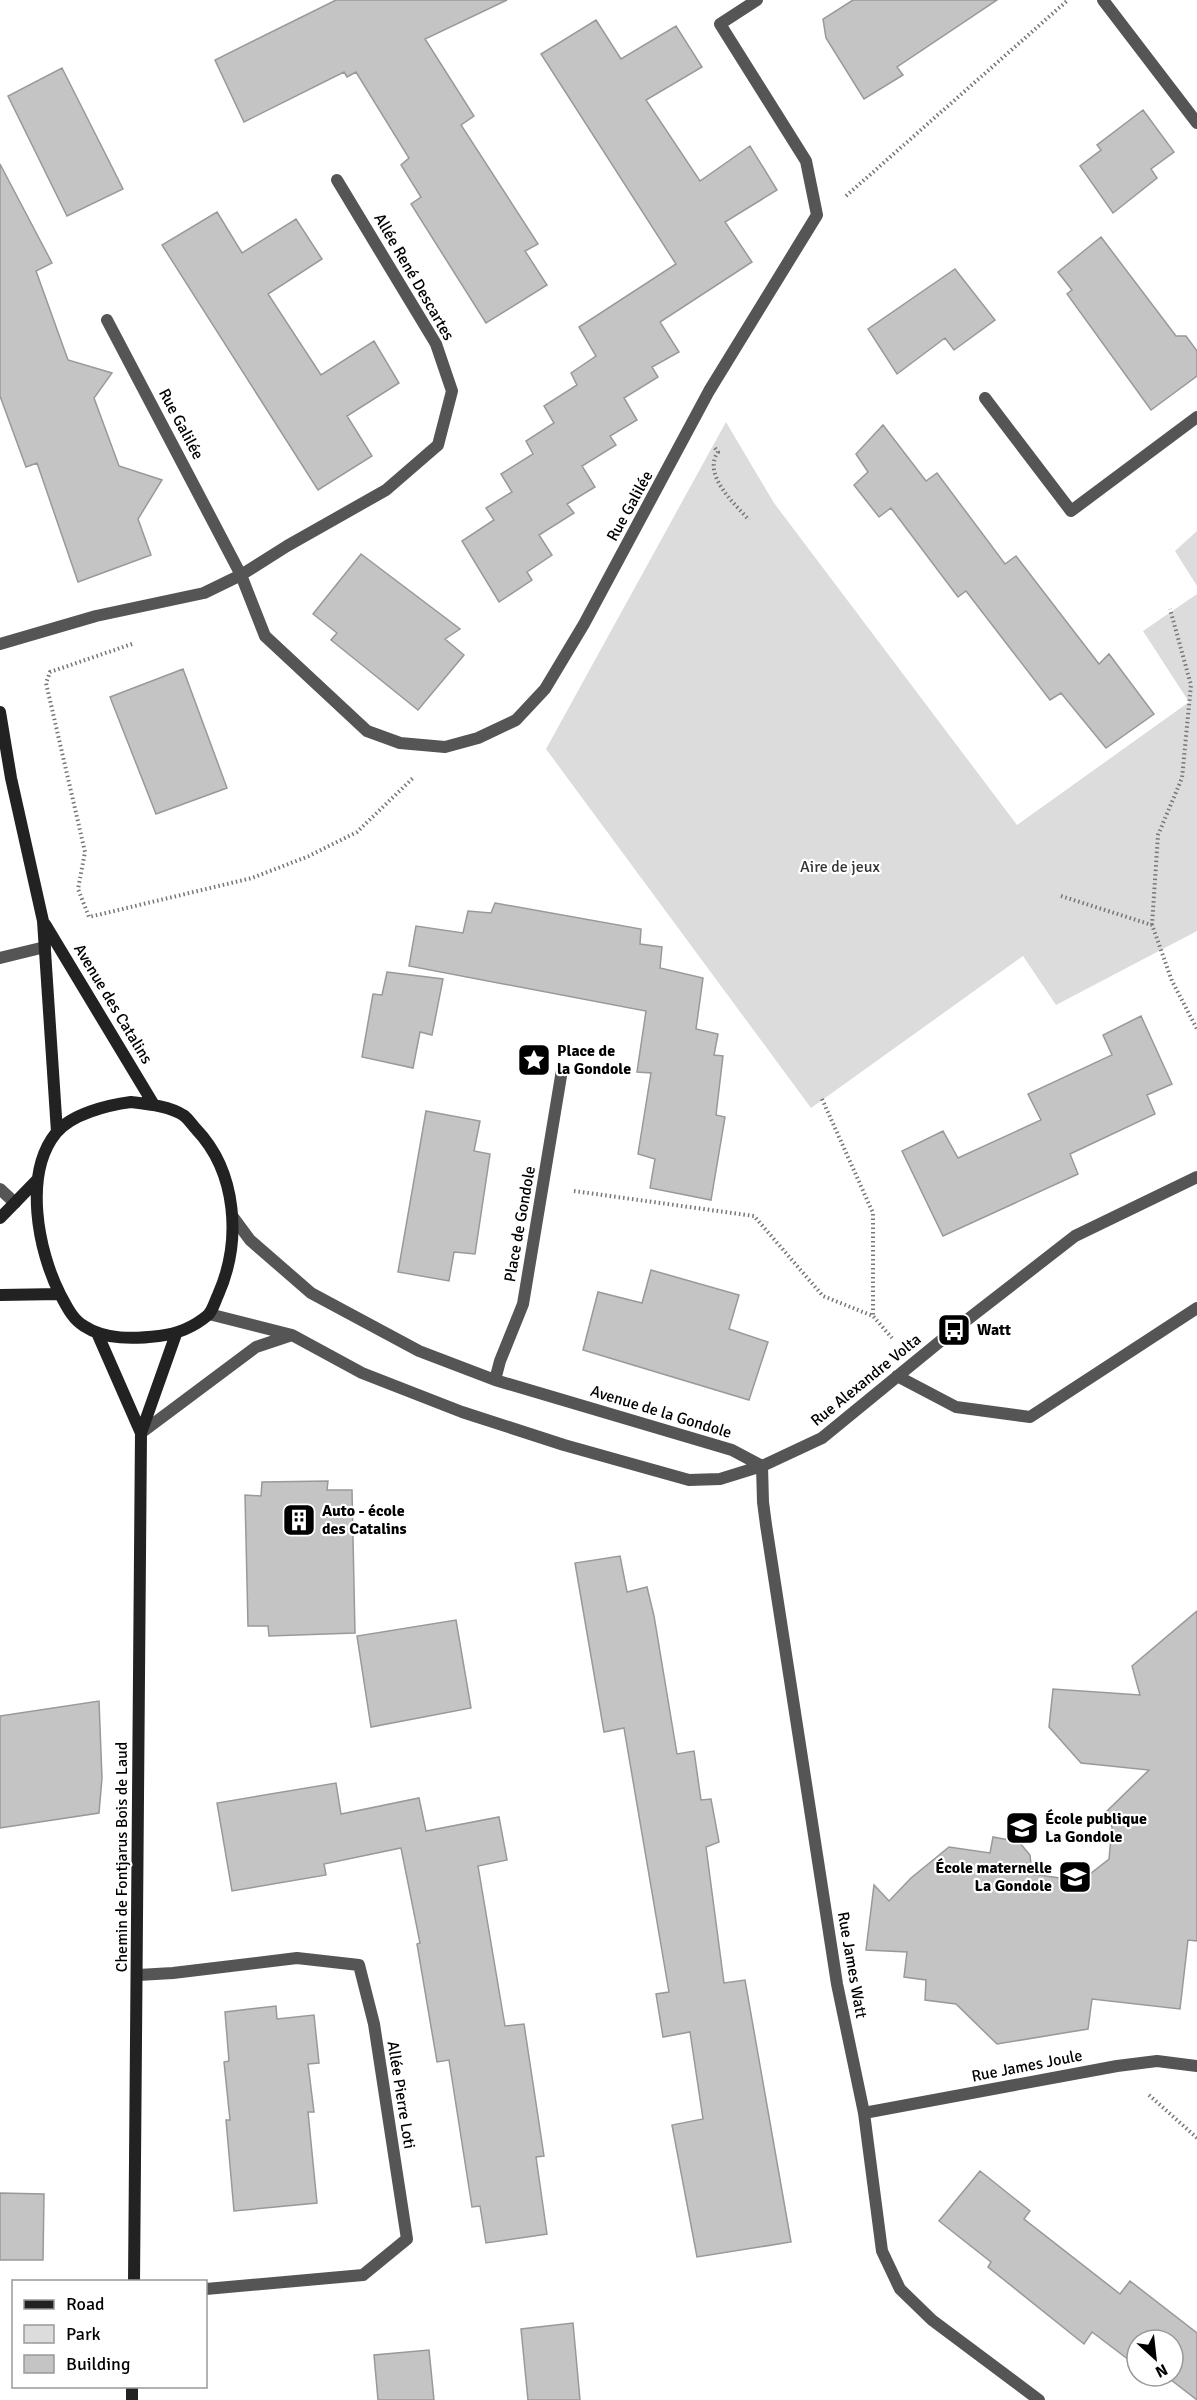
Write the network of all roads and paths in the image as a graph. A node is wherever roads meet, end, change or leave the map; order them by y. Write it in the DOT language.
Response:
graph roads {
  1 [pos="757,0"];
  2 [pos="1068,0"];
  3 [pos="1103,0"];
  4 [pos="1197,123"];
  5 [pos="337,180"];
  6 [pos="817,215"];
  7 [pos="107,320"];
  8 [pos="985,398"];
  9 [pos="1197,417"];
  10 [pos="688,432"];
  11 [pos="749,520"];
  12 [pos="241,575"];
  13 [pos="1170,609"];
  14 [pos="137,643"];
  15 [pos="0,644"];
  16 [pos="0,712"];
  17 [pos="445,747"];
  18 [pos="1061,896"];
  19 [pos="43,921"];
  20 [pos="1152,925"];
  21 [pos="45,947"];
  22 [pos="0,958"];
  23 [pos="1197,1029"];
  24 [pos="562,1071"];
  25 [pos="822,1099"];
  26 [pos="154,1105"];
  27 [pos="57,1132"];
  28 [pos="38,1179"];
  29 [pos="1196,1180"];
  30 [pos="543,1187"];
  31 [pos="0,1189"];
  32 [pos="15,1203"];
  33 [pos="233,1217"];
  34 [pos="0,1218"];
  35 [pos="60,1294"];
  36 [pos="0,1295"];
  37 [pos="1197,1308"];
  38 [pos="209,1314"];
  39 [pos="873,1316"];
  40 [pos="176,1334"];
  41 [pos="98,1335"];
  42 [pos="292,1335"];
  43 [pos="914,1364"];
  44 [pos="897,1376"];
  45 [pos="495,1380"];
  46 [pos="141,1432"];
  47 [pos="762,1466"];
  48 [pos="138,1975"];
  49 [pos="1117,2066"];
  50 [pos="1197,2066"];
  51 [pos="864,2113"];
  52 [pos="1197,2138"];
  53 [pos="134,2280"];
  54 [pos="207,2289"];
  55 [pos="1039,2400"];
  1 -- 6 [label="street"];
  2 -- 6 [label="path"];
  3 -- 4 [label="street"];
  5 -- 12 [label="street, Allée René Descartes"];
  6 -- 10 [label="street, Rue Galilée"];
  7 -- 12 [label="street, Rue Galilée"];
  8 -- 9 [label="street"];
  10 -- 11 [label="path"];
  10 -- 17 [label="street, Rue Galilée"];
  12 -- 15 [label="street"];
  12 -- 17 [label="street, Rue Galilée"];
  13 -- 20 [label="path"];
  14 -- 17 [label="path"];
  16 -- 19 [label="street, Avenue des Catalins"];
  18 -- 20 [label="path"];
  19 -- 21 [label="street, Avenue des Catalins"];
  19 -- 26 [label="street, Avenue des Catalins"];
  20 -- 23 [label="path"];
  21 -- 22 [label="street"];
  21 -- 27 [label="street, Avenue des Catalins"];
  24 -- 30 [label="street, Place de Gondole"];
  25 -- 39 [label="path"];
  26 -- 27 [label="street"];
  26 -- 33 [label="street"];
  27 -- 28 [label="street"];
  28 -- 32 [label="street"];
  28 -- 35 [label="street"];
  29 -- 43 [label="street, Rue Alexandre Volta"];
  30 -- 39 [label="path"];
  30 -- 45 [label="street, Place de Gondole"];
  31 -- 32 [label="street"];
  32 -- 34 [label="street"];
  33 -- 38 [label="street"];
  33 -- 45 [label="street, Avenue de la Gondole"];
  35 -- 36 [label="street"];
  35 -- 41 [label="street"];
  37 -- 44 [label="street"];
  38 -- 40 [label="street"];
  38 -- 42 [label="street"];
  39 -- 43 [label="path"];
  40 -- 41 [label="street"];
  40 -- 46 [label="street"];
  41 -- 46 [label="street"];
  42 -- 46 [label="street"];
  42 -- 47 [label="street"];
  43 -- 44 [label="street, Rue Alexandre Volta"];
  44 -- 47 [label="street, Rue Alexandre Volta"];
  45 -- 47 [label="street, Avenue de la Gondole"];
  46 -- 48 [label="street, Chemin de Fontjarus Bois de Laud"];
  47 -- 51 [label="street, Rue James Watt"];
  48 -- 53 [label="street, Chemin de Fontjarus Bois de Laud"];
  48 -- 54 [label="street, Allée Pierre Loti"];
  49 -- 50 [label="street, Rue James Joule"];
  49 -- 51 [label="street, Rue James Joule"];
  49 -- 52 [label="path"];
  51 -- 55 [label="street, Rue James Watt"];
}
